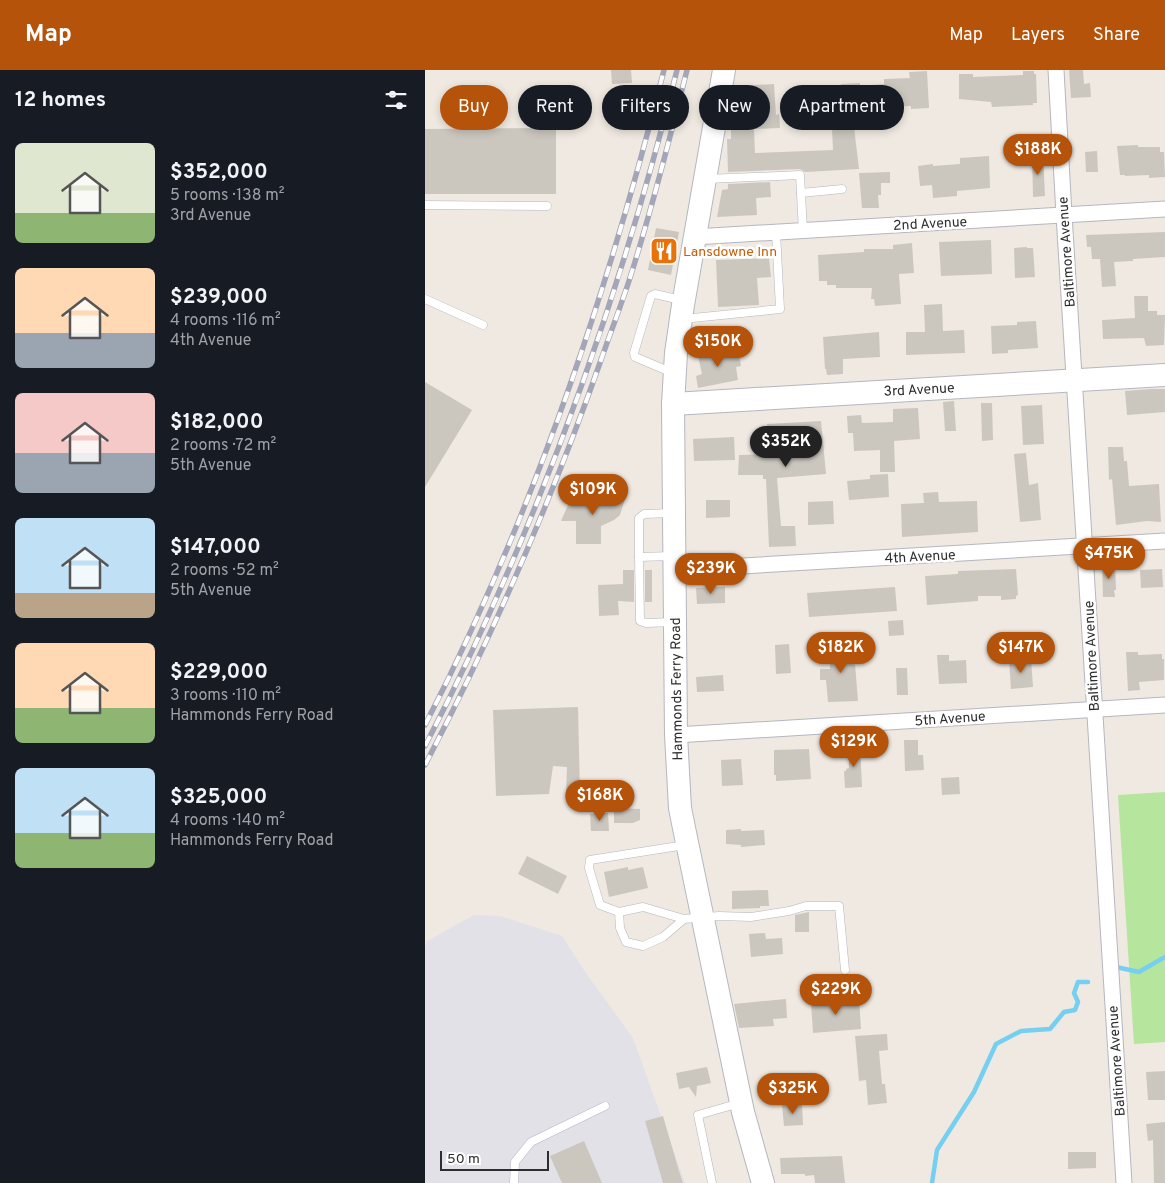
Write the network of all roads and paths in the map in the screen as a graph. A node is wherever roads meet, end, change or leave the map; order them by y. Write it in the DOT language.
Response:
graph roads {
  1 [pos="724,70"];
  2 [pos="1056,70"];
  3 [pos="705,179"];
  4 [pos="842,189"];
  5 [pos="801,192"];
  6 [pos="425,205"];
  7 [pos="547,206"];
  8 [pos="1165,209"];
  9 [pos="1064,216"];
  10 [pos="803,231"];
  11 [pos="776,232"];
  12 [pos="694,237"];
  13 [pos="425,299"];
  14 [pos="683,310"];
  15 [pos="483,325"];
  16 [pos="675,374"];
  17 [pos="1165,374"];
  18 [pos="1075,380"];
  19 [pos="673,404"];
  20 [pos="674,513"];
  21 [pos="1165,541"];
  22 [pos="1085,546"];
  23 [pos="639,557"];
  24 [pos="675,563"];
  25 [pos="676,622"];
  26 [pos="1165,705"];
  27 [pos="1094,709"];
  28 [pos="676,735"];
  29 [pos="687,844"];
  30 [pos="619,912"];
  31 [pos="694,918"];
  32 [pos="845,970"];
  33 [pos="741,1103"];
  34 [pos="605,1106"];
  35 [pos="514,1183"];
  36 [pos="712,1183"];
  37 [pos="763,1183"];
  38 [pos="1124,1183"];
  1 -- 3 [label="street, Hammonds Ferry Road"];
  2 -- 9 [label="street, Baltimore Avenue"];
  3 -- 5 [label="lane"];
  3 -- 12 [label="street, Hammonds Ferry Road"];
  4 -- 5 [label="lane"];
  5 -- 10 [label="lane"];
  6 -- 7 [label="lane"];
  8 -- 9 [label="street, 2nd Avenue"];
  9 -- 10 [label="street, 2nd Avenue"];
  9 -- 18 [label="street, Baltimore Avenue"];
  10 -- 11 [label="street, 2nd Avenue"];
  11 -- 12 [label="street, 2nd Avenue"];
  11 -- 14 [label="lane"];
  12 -- 14 [label="street, Hammonds Ferry Road"];
  13 -- 15 [label="lane"];
  14 -- 16 [label="street, Hammonds Ferry Road"];
  14 -- 16 [label="lane"];
  16 -- 19 [label="street, Hammonds Ferry Road"];
  17 -- 18 [label="street, 3rd Avenue"];
  18 -- 19 [label="street, 3rd Avenue"];
  18 -- 22 [label="street, Baltimore Avenue"];
  19 -- 20 [label="street, Hammonds Ferry Road"];
  20 -- 23 [label="lane"];
  20 -- 24 [label="street, Hammonds Ferry Road"];
  21 -- 22 [label="street, 4th Avenue"];
  22 -- 24 [label="street, 4th Avenue"];
  22 -- 27 [label="street, Baltimore Avenue"];
  23 -- 24 [label="lane"];
  23 -- 25 [label="lane"];
  24 -- 25 [label="street, Hammonds Ferry Road"];
  25 -- 28 [label="street, Hammonds Ferry Road"];
  26 -- 27 [label="street, 5th Avenue"];
  27 -- 28 [label="street, 5th Avenue"];
  27 -- 38 [label="street, Baltimore Avenue"];
  28 -- 29 [label="street, Hammonds Ferry Road"];
  29 -- 30 [label="lane"];
  29 -- 31 [label="street, Hammonds Ferry Road"];
  30 -- 31 [label="lane"];
  30 -- 31 [label="lane"];
  31 -- 32 [label="lane"];
  31 -- 33 [label="street, Hammonds Ferry Road"];
  33 -- 36 [label="lane"];
  33 -- 37 [label="street, Hammonds Ferry Road"];
  34 -- 35 [label="lane"];
}
